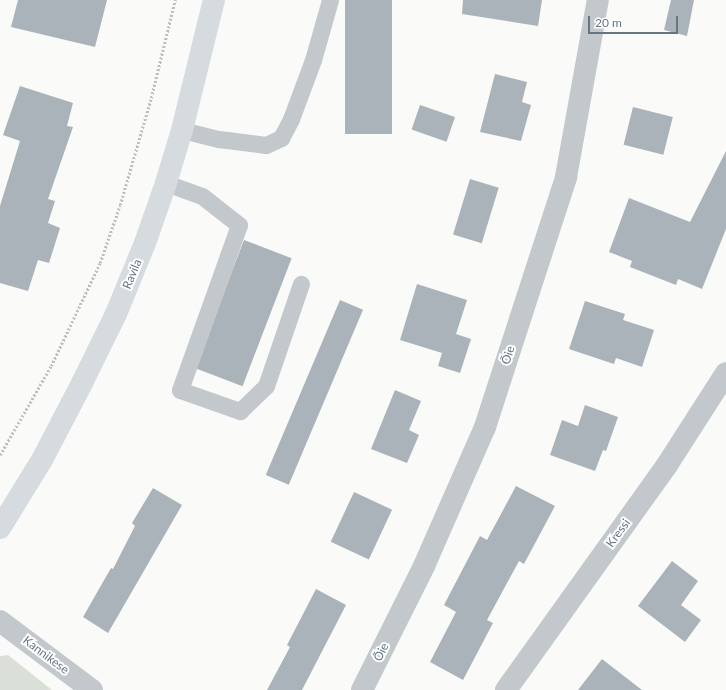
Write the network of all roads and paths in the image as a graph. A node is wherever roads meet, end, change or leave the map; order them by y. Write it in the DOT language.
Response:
graph roads {
  1 [pos="175,0"];
  2 [pos="214,0"];
  3 [pos="330,0"];
  4 [pos="598,0"];
  5 [pos="182,130"];
  6 [pos="166,183"];
  7 [pos="301,284"];
  8 [pos="726,373"];
  9 [pos="0,455"];
  10 [pos="0,528"];
  11 [pos="0,621"];
  12 [pos="92,690"];
  13 [pos="362,690"];
  14 [pos="506,690"];
  1 -- 9 [label="path"];
  2 -- 5 [label="street, Ravila"];
  3 -- 5 [label="lane"];
  4 -- 13 [label="street, Õie"];
  5 -- 6 [label="street, Ravila"];
  6 -- 7 [label="lane"];
  6 -- 10 [label="street, Ravila"];
  8 -- 14 [label="street, Kressi"];
  11 -- 12 [label="street, Kannikese"];
}
